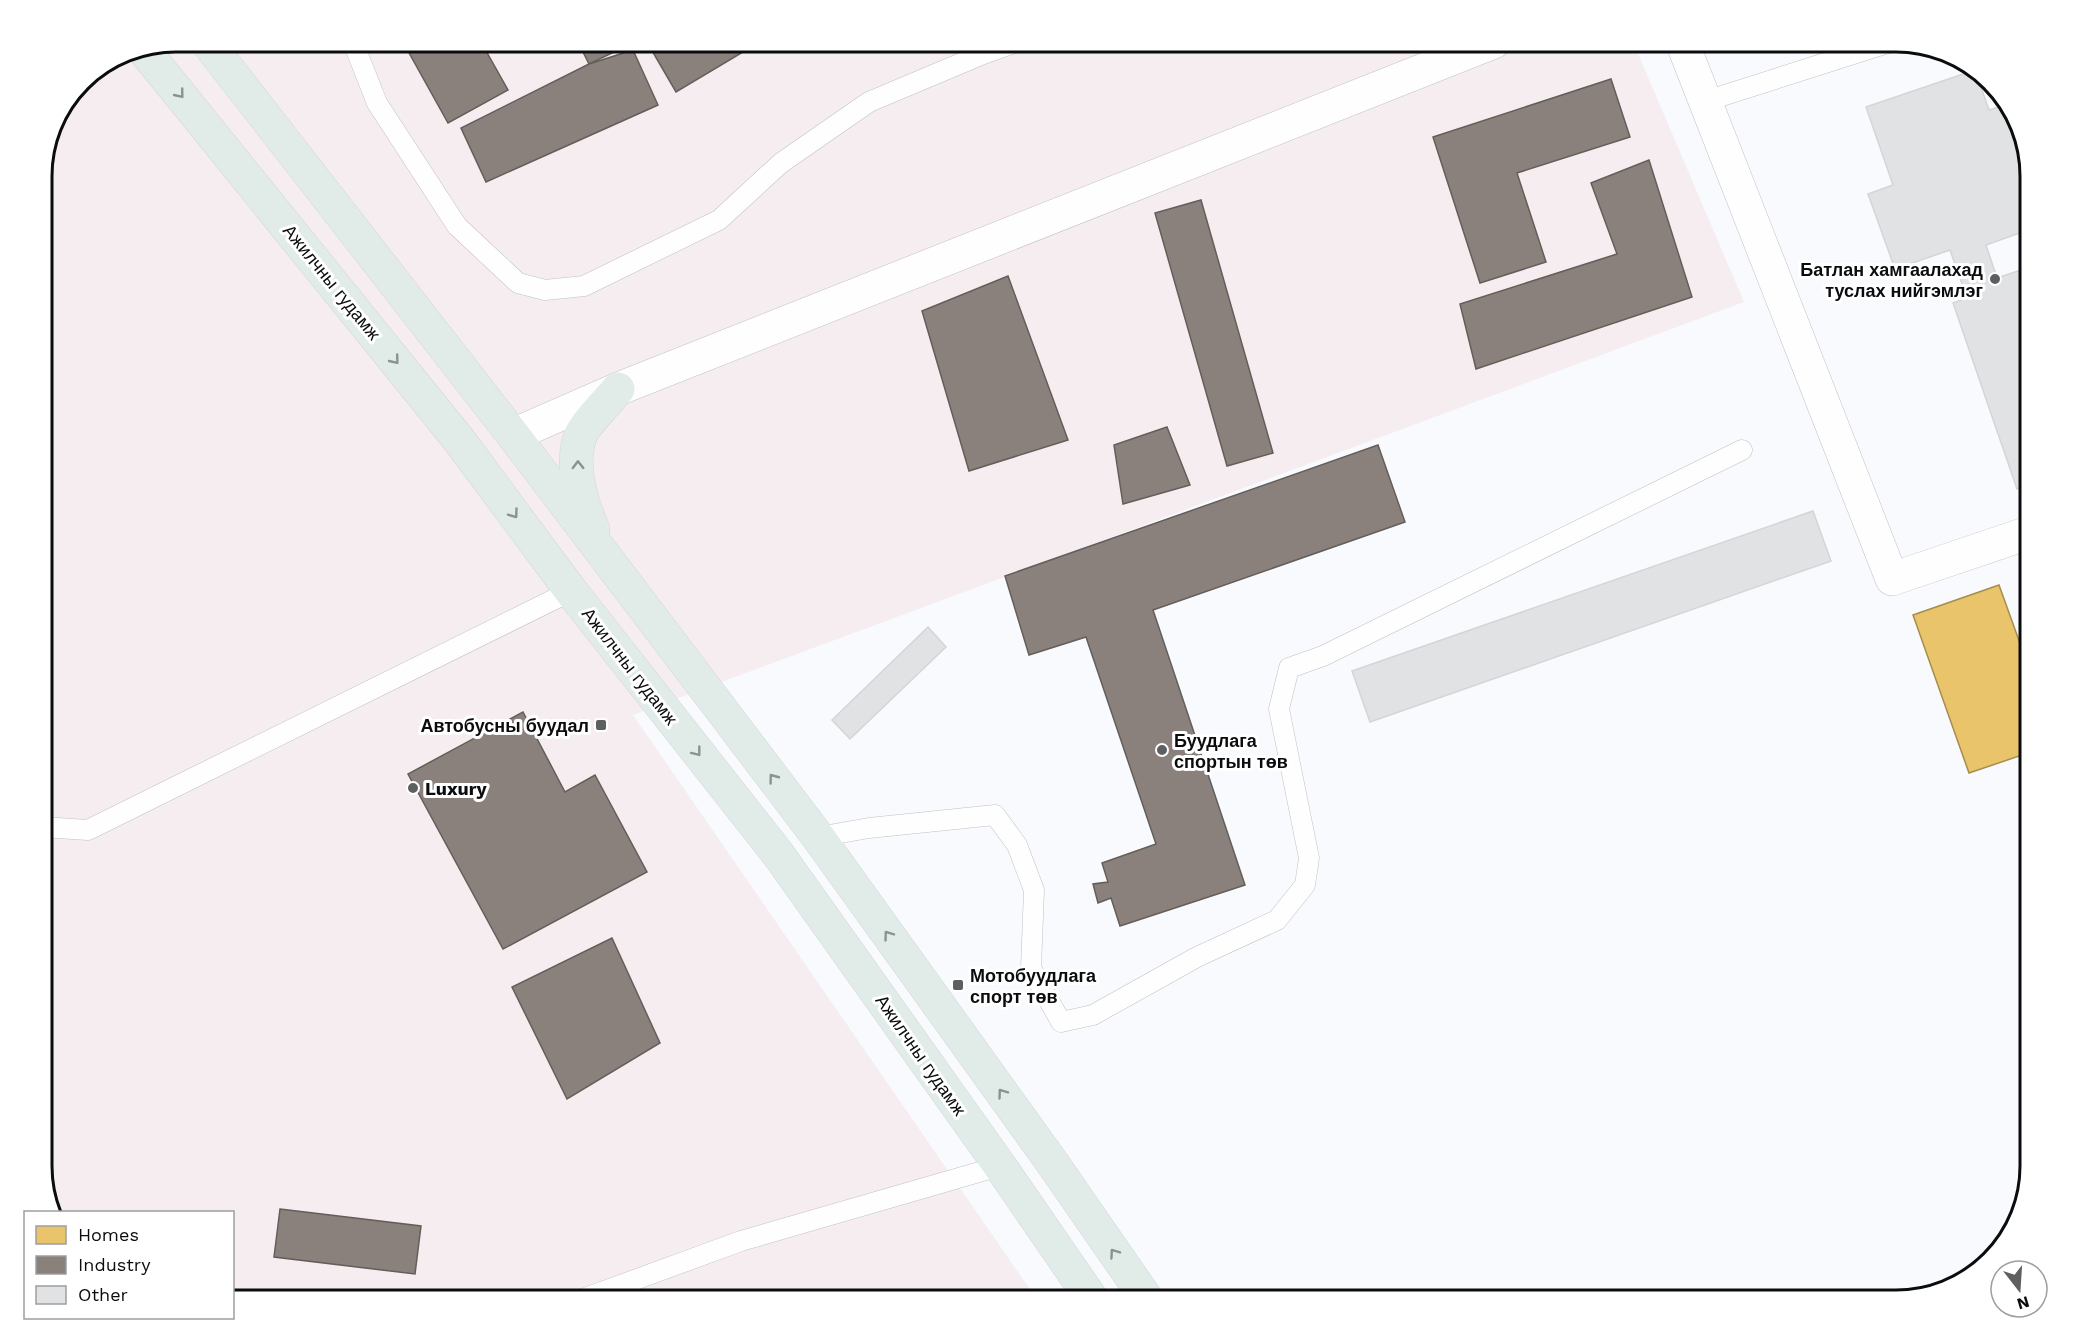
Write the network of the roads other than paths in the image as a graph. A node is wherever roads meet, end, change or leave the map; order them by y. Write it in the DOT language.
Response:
graph roads {
  1 [pos="1468,52"];
  2 [pos="1687,52"];
  3 [pos="1860,52"];
  4 [pos="216,53"];
  5 [pos="357,53"];
  6 [pos="987,53"];
  7 [pos="149,56"];
  8 [pos="1706,101"];
  9 [pos="618,389"];
  10 [pos="513,435"];
  11 [pos="1742,450"];
  12 [pos="2020,536"];
  13 [pos="607,560"];
  14 [pos="571,591"];
  15 [pos="53,828"];
  16 [pos="818,837"];
  17 [pos="1000,1166"];
  18 [pos="607,1290"];
  19 [pos="1085,1290"];
  20 [pos="1140,1290"];
  1 -- 9 [label="street"];
  2 -- 8 [label="street"];
  3 -- 8 [label="lane"];
  4 -- 10 [label="main road"];
  5 -- 6 [label="lane"];
  7 -- 14 [label="main road, Ажилчны гудамж, one-way"];
  8 -- 12 [label="street"];
  9 -- 10 [label="street"];
  13 -- 9 [label="main road, one-way"];
  10 -- 13 [label="main road"];
  11 -- 16 [label="lane"];
  16 -- 13 [label="main road, one-way"];
  14 -- 15 [label="lane"];
  14 -- 17 [label="main road, Ажилчны гудамж, one-way"];
  20 -- 16 [label="main road, one-way"];
  17 -- 18 [label="lane"];
  17 -- 19 [label="main road, Ажилчны гудамж"];
}
